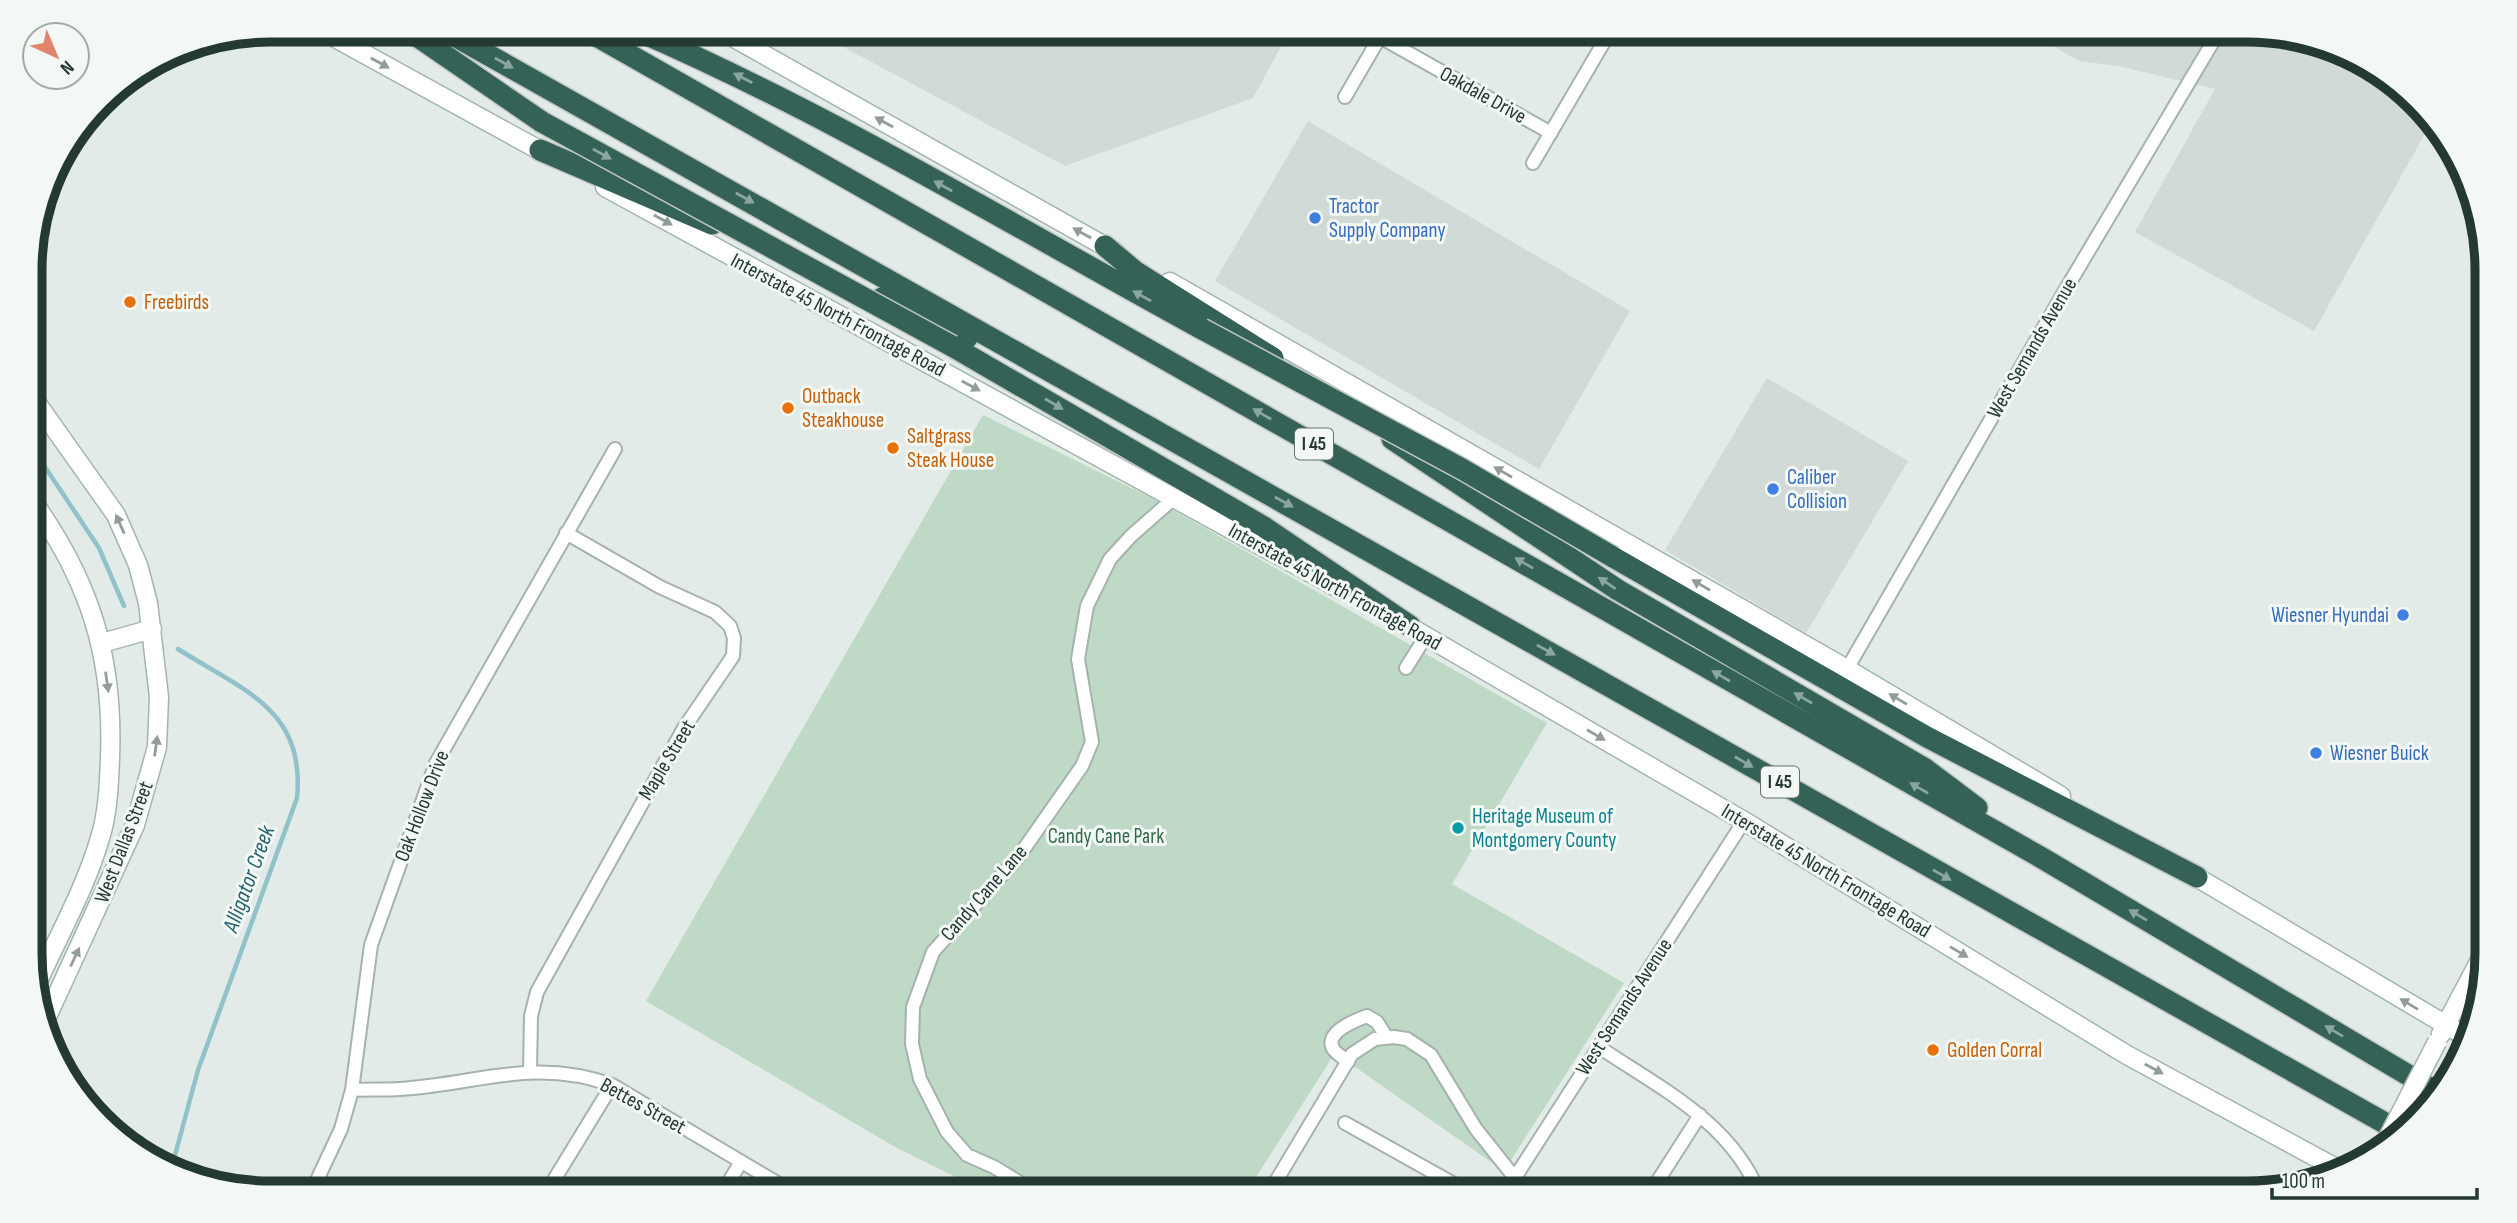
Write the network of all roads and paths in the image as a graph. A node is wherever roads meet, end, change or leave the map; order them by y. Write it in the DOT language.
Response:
graph roads {
  1 [pos="342,42"];
  2 [pos="425,42"];
  3 [pos="465,42"];
  4 [pos="607,42"];
  5 [pos="664,42"];
  6 [pos="741,42"];
  7 [pos="1377,42"];
  8 [pos="1396,42"];
  9 [pos="1604,42"];
  10 [pos="2213,42"];
  11 [pos="1345,97"];
  12 [pos="1551,132"];
  13 [pos="540,150"];
  14 [pos="1533,163"];
  15 [pos="1105,246"];
  16 [pos="42,411"];
  17 [pos="1161,432"];
  18 [pos="615,449"];
  19 [pos="1173,499"];
  20 [pos="42,517"];
  21 [pos="566,533"];
  22 [pos="152,629"];
  23 [pos="1418,631"];
  24 [pos="102,643"];
  25 [pos="1406,668"];
  26 [pos="1847,668"];
  27 [pos="104,814"];
  28 [pos="136,819"];
  29 [pos="1744,821"];
  30 [pos="2042,858"];
  31 [pos="2197,877"];
  32 [pos="43,969"];
  33 [pos="2474,972"];
  34 [pos="48,1003"];
  35 [pos="2445,1025"];
  36 [pos="2460,1034"];
  37 [pos="1388,1038"];
  38 [pos="1599,1047"];
  39 [pos="1348,1062"];
  40 [pos="530,1070"];
  41 [pos="612,1085"];
  42 [pos="2430,1088"];
  43 [pos="352,1090"];
  44 [pos="1700,1115"];
  45 [pos="1346,1123"];
  46 [pos="2393,1127"];
  47 [pos="2393,1127"];
  48 [pos="741,1162"];
  49 [pos="2330,1165"];
  50 [pos="1515,1178"];
  51 [pos="317,1181"];
  52 [pos="553,1181"];
  53 [pos="729,1181"];
  54 [pos="773,1181"];
  55 [pos="1017,1181"];
  56 [pos="1276,1181"];
  57 [pos="1449,1181"];
  58 [pos="1513,1181"];
  59 [pos="1658,1181"];
  60 [pos="1752,1181"];
  1 -- 13 [label="main road, Interstate 45 North Frontage Road, one-way"];
  2 -- 23 [label="highway, one-way, bridge"];
  3 -- 17 [label="highway, I 45, one-way"];
  30 -- 4 [label="highway, I 45, one-way"];
  31 -- 5 [label="highway, one-way, bridge"];
  15 -- 6 [label="main road, one-way"];
  7 -- 11 [label="street"];
  8 -- 12 [label="street, Oakdale Drive"];
  9 -- 12 [label="street"];
  10 -- 26 [label="street, West Semands Avenue"];
  12 -- 14 [label="street"];
  13 -- 17 [label="highway"];
  13 -- 19 [label="main road, Interstate 45 North Frontage Road, one-way"];
  26 -- 15 [label="main road, one-way"];
  30 -- 15 [label="highway, one-way"];
  22 -- 16 [label="main road, West Dallas Street, one-way"];
  17 -- 46 [label="highway, I 45, one-way"];
  18 -- 21 [label="street, Oak Hollow Drive"];
  19 -- 23 [label="main road, Interstate 45 North Frontage Road"];
  19 -- 55 [label="street, Candy Cane Lane"];
  20 -- 24 [label="main road, West Dallas Street"];
  21 -- 40 [label="street, Maple Street"];
  21 -- 43 [label="street, Oak Hollow Drive"];
  22 -- 24 [label="main road"];
  28 -- 22 [label="main road, West Dallas Street, one-way"];
  23 -- 25 [label="street"];
  23 -- 29 [label="main road, Interstate 45 North Frontage Road, one-way"];
  24 -- 27 [label="main road, West Dallas Street, one-way"];
  31 -- 26 [label="main road, one-way"];
  27 -- 28 [label="main road"];
  27 -- 32 [label="main road, West Dallas Street"];
  34 -- 28 [label="main road, West Dallas Street, one-way"];
  29 -- 38 [label="street, West Semands Avenue"];
  29 -- 49 [label="main road, Interstate 45 North Frontage Road, one-way"];
  42 -- 30 [label="highway, I 45, one-way"];
  35 -- 31 [label="main road, one-way"];
  33 -- 35 [label="main road"];
  35 -- 36 [label="main road"];
  35 -- 47 [label="main road, bridge"];
  37 -- 39 [label="street"];
  37 -- 39 [label="street"];
  37 -- 50 [label="street"];
  38 -- 44 [label="street"];
  38 -- 50 [label="street, West Semands Avenue"];
  39 -- 56 [label="street"];
  40 -- 41 [label="street, Bettes Street"];
  40 -- 43 [label="street, Bettes Street"];
  41 -- 48 [label="street, Bettes Street"];
  41 -- 52 [label="street"];
  43 -- 51 [label="street, Oak Hollow Drive"];
  44 -- 59 [label="street"];
  44 -- 60 [label="street"];
  45 -- 57 [label="street"];
  48 -- 53 [label="street"];
  48 -- 54 [label="street, Bettes Street"];
  50 -- 58 [label="street, West Semands Avenue"];
}
